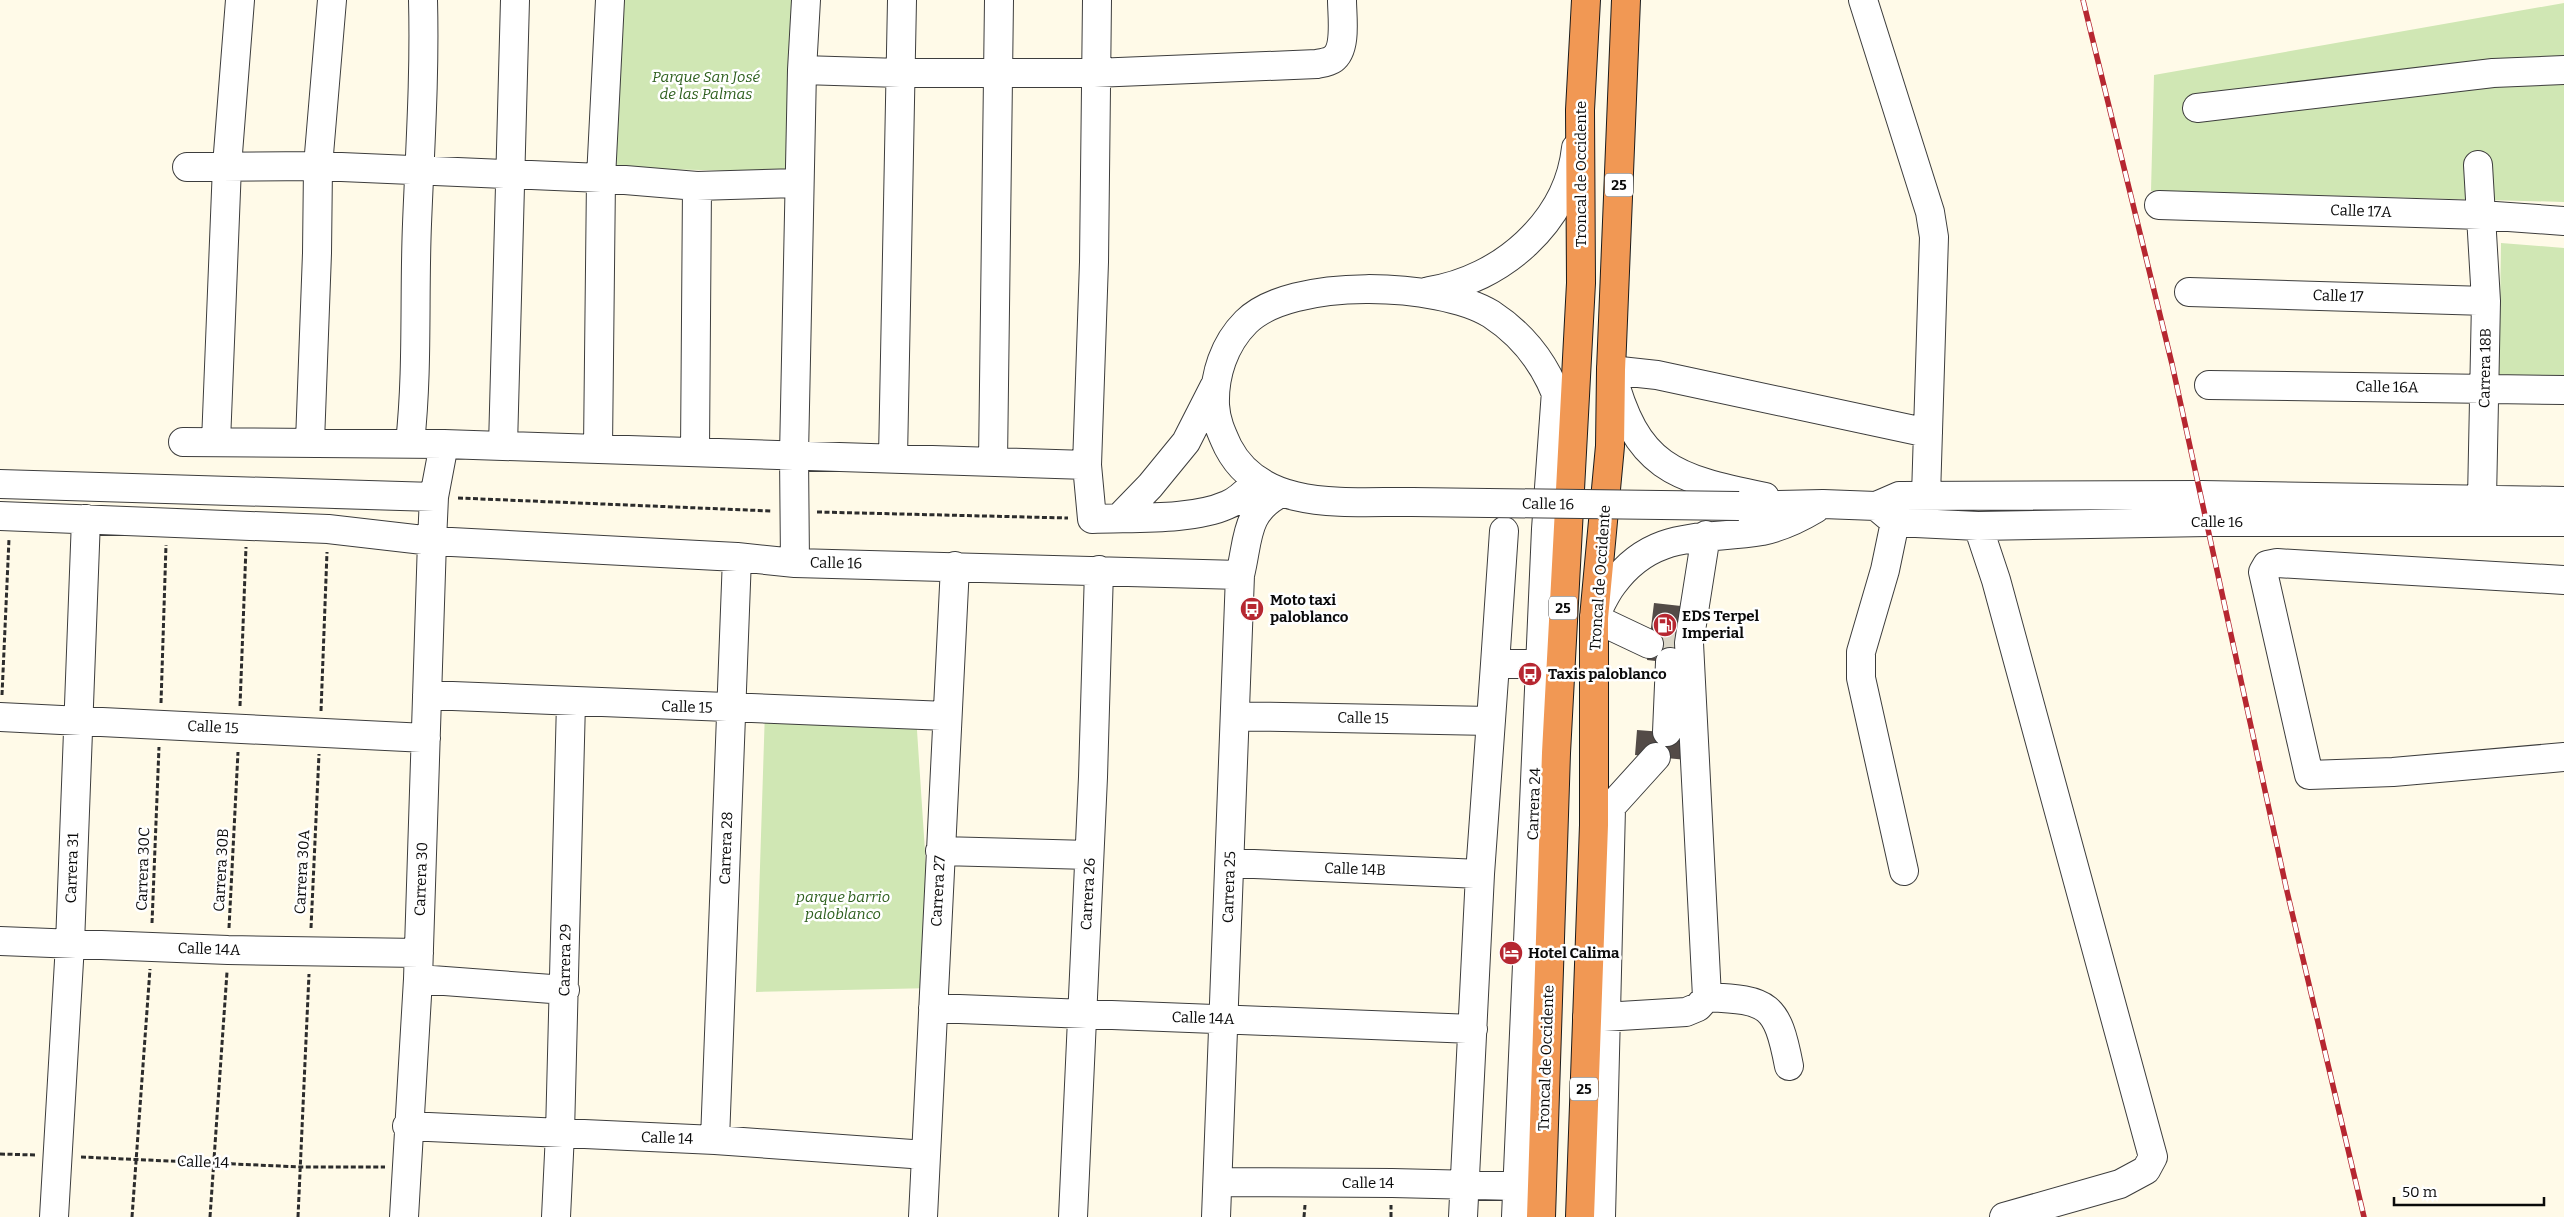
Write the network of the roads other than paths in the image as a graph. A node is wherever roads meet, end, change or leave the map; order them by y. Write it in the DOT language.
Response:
graph roads {
  1 [pos="240,0"];
  2 [pos="332,0"];
  3 [pos="423,0"];
  4 [pos="515,0"];
  5 [pos="610,0"];
  6 [pos="806,0"];
  7 [pos="902,0"];
  8 [pos="999,0"];
  9 [pos="1097,0"];
  10 [pos="1342,0"];
  11 [pos="1586,0"];
  12 [pos="1626,0"];
  13 [pos="1863,0"];
  14 [pos="802,70"];
  15 [pos="2564,70"];
  16 [pos="997,72"];
  17 [pos="900,73"];
  18 [pos="1094,73"];
  19 [pos="2197,108"];
  20 [pos="1580,110"];
  21 [pos="2478,165"];
  22 [pos="227,166"];
  23 [pos="318,166"];
  24 [pos="187,167"];
  25 [pos="421,169"];
  26 [pos="509,175"];
  27 [pos="601,178"];
  28 [pos="799,183"];
  29 [pos="697,186"];
  30 [pos="2159,204"];
  31 [pos="2482,215"];
  32 [pos="2564,220"];
  33 [pos="1416,292"];
  34 [pos="2189,292"];
  35 [pos="2486,301"];
  36 [pos="1611,370"];
  37 [pos="2209,385"];
  38 [pos="1214,386"];
  39 [pos="2485,388"];
  40 [pos="2564,390"];
  41 [pos="1556,391"];
  42 [pos="1928,432"];
  43 [pos="183,442"];
  44 [pos="216,442"];
  45 [pos="310,442"];
  46 [pos="410,443"];
  47 [pos="444,444"];
  48 [pos="503,446"];
  49 [pos="598,448"];
  50 [pos="695,451"];
  51 [pos="794,455"];
  52 [pos="893,458"];
  53 [pos="993,462"];
  54 [pos="1571,464"];
  55 [pos="1087,465"];
  56 [pos="0,484"];
  57 [pos="1269,487"];
  58 [pos="1926,496"];
  59 [pos="434,497"];
  60 [pos="1316,500"];
  61 [pos="2564,501"];
  62 [pos="1813,504"];
  63 [pos="2480,510"];
  64 [pos="1885,514"];
  65 [pos="5,516"];
  66 [pos="1119,518"];
  67 [pos="86,519"];
  68 [pos="2564,522"];
  69 [pos="1978,526"];
  70 [pos="1504,531"];
  71 [pos="1706,535"];
  72 [pos="432,541"];
  73 [pos="737,557"];
  74 [pos="795,562"];
  75 [pos="955,566"];
  76 [pos="1242,566"];
  77 [pos="1099,570"];
  78 [pos="2564,580"];
  79 [pos="1594,618"];
  80 [pos="1649,644"];
  81 [pos="1678,650"];
  82 [pos="1495,664"];
  83 [pos="1540,664"];
  84 [pos="427,695"];
  85 [pos="571,702"];
  86 [pos="732,709"];
  87 [pos="947,716"];
  88 [pos="1235,716"];
  89 [pos="1,717"];
  90 [pos="77,720"];
  91 [pos="1491,721"];
  92 [pos="1668,732"];
  93 [pos="426,738"];
  94 [pos="1656,757"];
  95 [pos="2564,757"];
  96 [pos="1603,816"];
  97 [pos="940,851"];
  98 [pos="1090,855"];
  99 [pos="1230,863"];
  100 [pos="1904,871"];
  101 [pos="1480,874"];
  102 [pos="0,941"];
  103 [pos="70,944"];
  104 [pos="419,953"];
  105 [pos="418,979"];
  106 [pos="564,990"];
  107 [pos="1707,997"];
  108 [pos="933,1008"];
  109 [pos="1082,1013"];
  110 [pos="1224,1018"];
  111 [pos="1596,1018"];
  112 [pos="1473,1029"];
  113 [pos="1789,1066"];
  114 [pos="407,1126"];
  115 [pos="560,1133"];
  116 [pos="714,1140"];
  117 [pos="926,1155"];
  118 [pos="1218,1182"];
  119 [pos="1464,1185"];
  120 [pos="1518,1186"];
  121 [pos="54,1217"];
  122 [pos="404,1217"];
  123 [pos="556,1217"];
  124 [pos="923,1217"];
  125 [pos="1073,1217"];
  126 [pos="1216,1217"];
  127 [pos="1463,1217"];
  128 [pos="1516,1217"];
  129 [pos="1541,1217"];
  130 [pos="1580,1217"];
  131 [pos="1601,1217"];
  132 [pos="2004,1217"];
  1 -- 22 [label="street"];
  2 -- 23 [label="street"];
  3 -- 25 [label="street"];
  4 -- 26 [label="street"];
  5 -- 27 [label="street"];
  6 -- 14 [label="street"];
  7 -- 17 [label="street"];
  8 -- 16 [label="street"];
  9 -- 18 [label="street"];
  10 -- 18 [label="street"];
  11 -- 20 [label="highway, Troncal de Occidente / 25"];
  12 -- 36 [label="highway, Troncal de Occidente / 25"];
  13 -- 42 [label="street"];
  14 -- 17 [label="street"];
  14 -- 28 [label="street"];
  15 -- 19 [label="street"];
  16 -- 17 [label="street"];
  16 -- 18 [label="street"];
  16 -- 53 [label="street"];
  17 -- 52 [label="street"];
  18 -- 55 [label="street"];
  20 -- 33 [label="street"];
  20 -- 54 [label="highway, Troncal de Occidente / 25"];
  21 -- 31 [label="street, Carrera 18B"];
  22 -- 23 [label="street"];
  22 -- 24 [label="street"];
  22 -- 44 [label="street"];
  23 -- 25 [label="street"];
  23 -- 45 [label="street"];
  25 -- 26 [label="street"];
  25 -- 46 [label="street"];
  26 -- 27 [label="street"];
  26 -- 48 [label="street"];
  27 -- 29 [label="street"];
  27 -- 49 [label="street"];
  28 -- 29 [label="street"];
  28 -- 51 [label="street"];
  29 -- 50 [label="street"];
  30 -- 31 [label="street, Calle 17A"];
  31 -- 32 [label="street, Calle 17A"];
  31 -- 35 [label="street, Carrera 18B"];
  33 -- 38 [label="street"];
  33 -- 41 [label="street"];
  34 -- 35 [label="street, Calle 17"];
  35 -- 39 [label="street, Carrera 18B"];
  36 -- 42 [label="street"];
  36 -- 62 [label="street"];
  36 -- 79 [label="highway, Troncal de Occidente / 25"];
  37 -- 39 [label="street, Calle 16A"];
  38 -- 57 [label="street"];
  38 -- 66 [label="street"];
  39 -- 40 [label="street, Calle 16A"];
  39 -- 63 [label="street, Carrera 18B"];
  41 -- 54 [label="street"];
  41 -- 83 [label="street, Carrera 24"];
  42 -- 58 [label="street"];
  43 -- 44 [label="street"];
  44 -- 45 [label="street"];
  45 -- 46 [label="street"];
  46 -- 47 [label="street"];
  47 -- 48 [label="street"];
  47 -- 59 [label="street, Carrera 30"];
  48 -- 49 [label="street"];
  49 -- 50 [label="street"];
  50 -- 51 [label="street"];
  51 -- 52 [label="street"];
  51 -- 74 [label="street"];
  52 -- 53 [label="street"];
  53 -- 55 [label="street"];
  54 -- 129 [label="highway, Troncal de Occidente / 25"];
  55 -- 66 [label="street"];
  56 -- 59 [label="street"];
  57 -- 60 [label="street, Calle 16"];
  57 -- 66 [label="street"];
  57 -- 76 [label="street, Carrera 25"];
  58 -- 63 [label="street, Calle 16"];
  58 -- 64 [label="street, Calle 16"];
  59 -- 72 [label="street, Carrera 30"];
  60 -- 62 [label="street, Calle 16, bridge"];
  60 -- 76 [label="street"];
  61 -- 63 [label="street, Calle 16"];
  62 -- 64 [label="street, Calle 16"];
  62 -- 71 [label="street"];
  63 -- 68 [label="street, Calle 16"];
  63 -- 69 [label="street, Calle 16"];
  64 -- 69 [label="street, Calle 16"];
  64 -- 100 [label="street"];
  65 -- 67 [label="street, Calle 16"];
  67 -- 72 [label="street, Calle 16"];
  67 -- 90 [label="street, Carrera 31"];
  69 -- 132 [label="street"];
  70 -- 82 [label="street"];
  71 -- 79 [label="street"];
  71 -- 81 [label="street"];
  72 -- 73 [label="street, Calle 16"];
  72 -- 84 [label="street, Carrera 30"];
  73 -- 74 [label="street, Calle 16"];
  73 -- 86 [label="street, Carrera 28"];
  74 -- 75 [label="street, Calle 16"];
  75 -- 77 [label="street, Calle 16"];
  75 -- 87 [label="street, Carrera 27"];
  76 -- 77 [label="street, Calle 16"];
  76 -- 88 [label="street, Carrera 25"];
  77 -- 98 [label="street, Carrera 26"];
  78 -- 95 [label="street"];
  79 -- 80 [label="street"];
  79 -- 96 [label="highway, Troncal de Occidente / 25"];
  81 -- 92 [label="street"];
  81 -- 107 [label="street"];
  82 -- 83 [label="street"];
  82 -- 91 [label="street"];
  83 -- 120 [label="street, Carrera 24"];
  84 -- 85 [label="street, Calle 15"];
  84 -- 93 [label="street, Carrera 30"];
  85 -- 86 [label="street, Calle 15"];
  85 -- 106 [label="street, Carrera 29"];
  86 -- 87 [label="street, Calle 15"];
  86 -- 116 [label="street, Carrera 28"];
  87 -- 97 [label="street, Carrera 27"];
  88 -- 91 [label="street, Calle 15"];
  88 -- 99 [label="street, Carrera 25"];
  89 -- 90 [label="street, Calle 15"];
  90 -- 93 [label="street, Calle 15"];
  90 -- 103 [label="street, Carrera 31"];
  91 -- 101 [label="street"];
  93 -- 104 [label="street, Carrera 30"];
  94 -- 96 [label="street"];
  96 -- 111 [label="highway, Troncal de Occidente / 25"];
  97 -- 98 [label="street"];
  97 -- 108 [label="street, Carrera 27"];
  98 -- 109 [label="street, Carrera 26"];
  99 -- 101 [label="street, Calle 14B"];
  99 -- 110 [label="street, Carrera 25"];
  101 -- 112 [label="street"];
  102 -- 103 [label="street, Calle 14A"];
  103 -- 104 [label="street, Calle 14A"];
  103 -- 121 [label="street, Carrera 31"];
  104 -- 105 [label="street, Carrera 30"];
  105 -- 106 [label="street"];
  105 -- 114 [label="street, Carrera 30"];
  106 -- 115 [label="street, Carrera 29"];
  107 -- 111 [label="street"];
  107 -- 113 [label="street"];
  108 -- 109 [label="street, Calle 14A"];
  108 -- 117 [label="street, Carrera 27"];
  109 -- 110 [label="street, Calle 14A"];
  109 -- 125 [label="street, Carrera 26"];
  110 -- 112 [label="street, Calle 14A"];
  110 -- 118 [label="street, Carrera 25"];
  111 -- 130 [label="highway, Troncal de Occidente / 25"];
  111 -- 131 [label="street"];
  112 -- 119 [label="street"];
  114 -- 115 [label="street, Calle 14"];
  114 -- 122 [label="street, Carrera 30"];
  115 -- 116 [label="street, Calle 14"];
  115 -- 123 [label="street, Carrera 29"];
  116 -- 117 [label="street, Calle 14"];
  117 -- 124 [label="street, Carrera 27"];
  118 -- 119 [label="street, Calle 14"];
  118 -- 126 [label="street, Carrera 25"];
  119 -- 120 [label="street, Calle 14"];
  119 -- 127 [label="street"];
  120 -- 128 [label="street, Carrera 24"];
}
